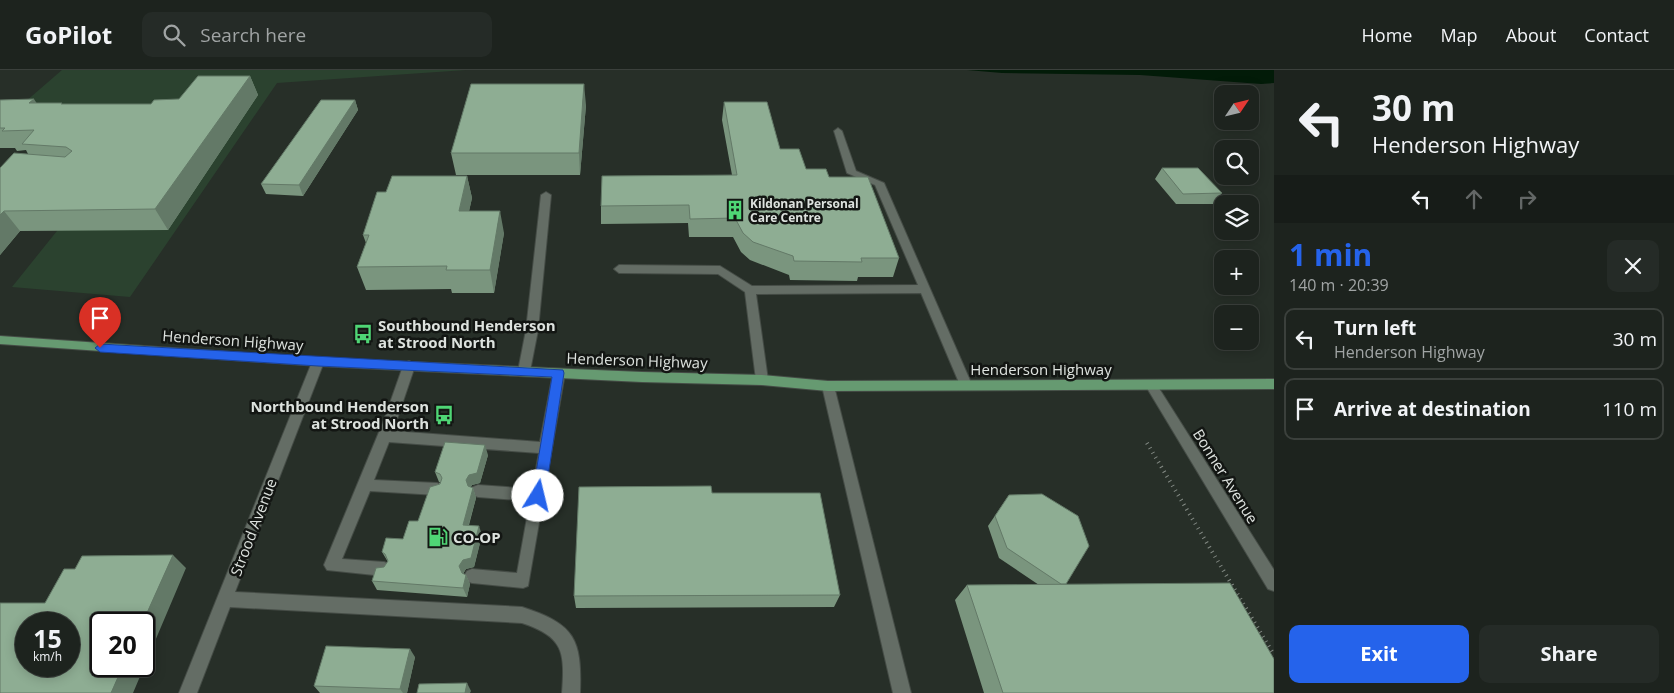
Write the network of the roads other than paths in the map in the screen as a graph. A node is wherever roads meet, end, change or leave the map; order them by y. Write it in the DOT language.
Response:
graph roads {
  1 [pos="838,130"];
  2 [pos="546,195"];
  3 [pos="619,269"];
  4 [pos="925,289"];
  5 [pos="750,290"];
  6 [pos="0,340"];
  7 [pos="318,362"];
  8 [pos="409,366"];
  9 [pos="524,371"];
  10 [pos="559,373"];
  11 [pos="762,380"];
  12 [pos="1274,384"];
  13 [pos="966,385"];
  14 [pos="1151,385"];
  15 [pos="828,386"];
  16 [pos="386,436"];
  17 [pos="546,448"];
  18 [pos="365,484"];
  19 [pos="436,489"];
  20 [pos="478,491"];
  21 [pos="538,496"];
  22 [pos="384,569"];
  23 [pos="472,576"];
  24 [pos="1274,584"];
  25 [pos="224,600"];
  26 [pos="188,693"];
  27 [pos="571,693"];
  28 [pos="902,693"];
  1 -- 4 [label="street"];
  2 -- 9 [label="street"];
  3 -- 5 [label="street"];
  4 -- 5 [label="street"];
  4 -- 13 [label="street"];
  5 -- 11 [label="street"];
  6 -- 7 [label="main road, Henderson Highway"];
  7 -- 8 [label="main road, Henderson Highway"];
  7 -- 25 [label="street, Strood Avenue"];
  8 -- 9 [label="main road, Henderson Highway"];
  8 -- 16 [label="street"];
  9 -- 10 [label="main road, Henderson Highway"];
  10 -- 11 [label="main road, Henderson Highway"];
  10 -- 17 [label="street"];
  11 -- 15 [label="main road, Henderson Highway"];
  12 -- 14 [label="main road, Henderson Highway"];
  13 -- 14 [label="main road, Henderson Highway"];
  13 -- 15 [label="main road, Henderson Highway"];
  14 -- 24 [label="street, Bonner Avenue"];
  15 -- 28 [label="street"];
  16 -- 17 [label="street"];
  16 -- 18 [label="street"];
  17 -- 21 [label="street"];
  18 -- 19 [label="street"];
  18 -- 22 [label="street"];
  20 -- 21 [label="street"];
  21 -- 23 [label="street"];
  25 -- 26 [label="street, Strood Avenue"];
  25 -- 27 [label="street"];
}
